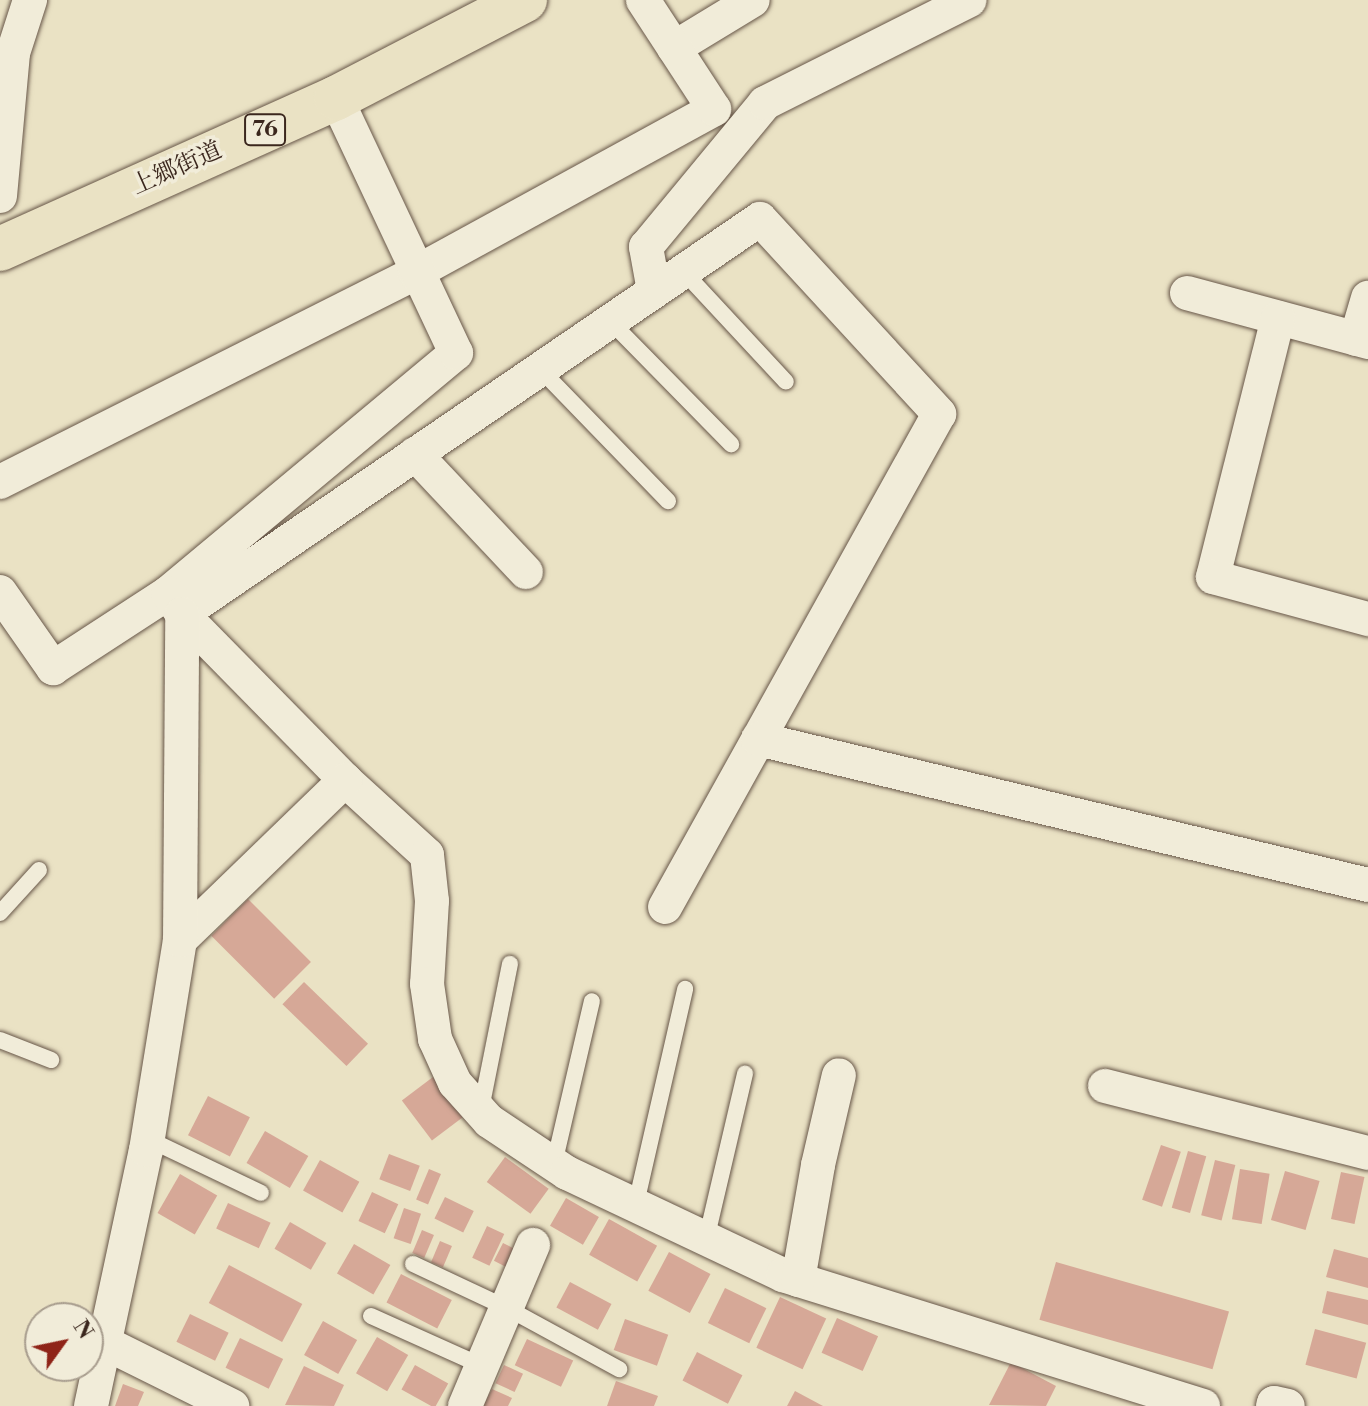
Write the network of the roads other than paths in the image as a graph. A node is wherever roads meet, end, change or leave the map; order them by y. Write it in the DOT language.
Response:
graph roads {
  1 [pos="30,0"];
  2 [pos="525,0"];
  3 [pos="643,0"];
  4 [pos="753,0"];
  5 [pos="970,0"];
  6 [pos="674,48"];
  7 [pos="336,98"];
  8 [pos="0,196"];
  9 [pos="0,249"];
  10 [pos="683,271"];
  11 [pos="415,273"];
  12 [pos="654,291"];
  13 [pos="1187,293"];
  14 [pos="1368,298"];
  15 [pos="1278,318"];
  16 [pos="610,321"];
  17 [pos="1362,341"];
  18 [pos="540,369"];
  19 [pos="786,382"];
  20 [pos="731,444"];
  21 [pos="415,454"];
  22 [pos="0,482"];
  23 [pos="668,501"];
  24 [pos="526,572"];
  25 [pos="0,592"];
  26 [pos="175,603"];
  27 [pos="1368,619"];
  28 [pos="758,739"];
  29 [pos="345,780"];
  30 [pos="39,870"];
  31 [pos="1368,885"];
  32 [pos="665,907"];
  33 [pos="0,913"];
  34 [pos="180,940"];
  35 [pos="510,964"];
  36 [pos="685,989"];
  37 [pos="592,1001"];
  38 [pos="0,1040"];
  39 [pos="51,1060"];
  40 [pos="745,1074"];
  41 [pos="839,1075"];
  42 [pos="1105,1086"];
  43 [pos="480,1111"];
  44 [pos="148,1139"];
  45 [pos="1368,1153"];
  46 [pos="554,1164"];
  47 [pos="261,1193"];
  48 [pos="635,1208"];
  49 [pos="706,1240"];
  50 [pos="533,1245"];
  51 [pos="413,1264"];
  52 [pos="798,1280"];
  53 [pos="507,1308"];
  54 [pos="371,1316"];
  55 [pos="107,1344"];
  56 [pos="482,1366"];
  57 [pos="619,1369"];
  58 [pos="91,1406"];
  59 [pos="232,1406"];
  60 [pos="465,1406"];
  61 [pos="1203,1406"];
  62 [pos="1273,1406"];
  63 [pos="1288,1406"];
  1 -- 8 [label="street"];
  2 -- 7 [label="main road, 上郷街道 / 76"];
  3 -- 6 [label="street"];
  4 -- 6 [label="street"];
  5 -- 12 [label="street"];
  6 -- 11 [label="street"];
  7 -- 9 [label="main road, 上郷街道 / 76"];
  7 -- 11 [label="street"];
  10 -- 12 [label="street"];
  10 -- 19 [label="lane"];
  10 -- 28 [label="street"];
  11 -- 22 [label="street"];
  11 -- 26 [label="street"];
  12 -- 16 [label="street"];
  13 -- 15 [label="street"];
  14 -- 17 [label="street"];
  15 -- 17 [label="street"];
  15 -- 27 [label="street"];
  16 -- 18 [label="street"];
  16 -- 20 [label="lane"];
  18 -- 21 [label="street"];
  18 -- 23 [label="lane"];
  21 -- 24 [label="street"];
  21 -- 26 [label="street"];
  25 -- 26 [label="street"];
  26 -- 29 [label="street"];
  26 -- 34 [label="street"];
  28 -- 31 [label="street"];
  28 -- 32 [label="street"];
  29 -- 34 [label="street"];
  29 -- 43 [label="street"];
  30 -- 33 [label="lane"];
  34 -- 44 [label="street"];
  35 -- 43 [label="lane"];
  36 -- 48 [label="lane"];
  37 -- 46 [label="lane"];
  38 -- 39 [label="lane"];
  40 -- 49 [label="lane"];
  41 -- 52 [label="street"];
  42 -- 45 [label="street"];
  43 -- 46 [label="street"];
  44 -- 47 [label="lane"];
  44 -- 55 [label="street"];
  46 -- 48 [label="street"];
  48 -- 49 [label="street"];
  49 -- 52 [label="street"];
  50 -- 53 [label="street"];
  51 -- 53 [label="lane"];
  52 -- 61 [label="street"];
  53 -- 56 [label="street"];
  53 -- 57 [label="lane"];
  54 -- 56 [label="lane"];
  55 -- 58 [label="street"];
  55 -- 59 [label="street"];
  56 -- 60 [label="street"];
  62 -- 63 [label="street"];
}
